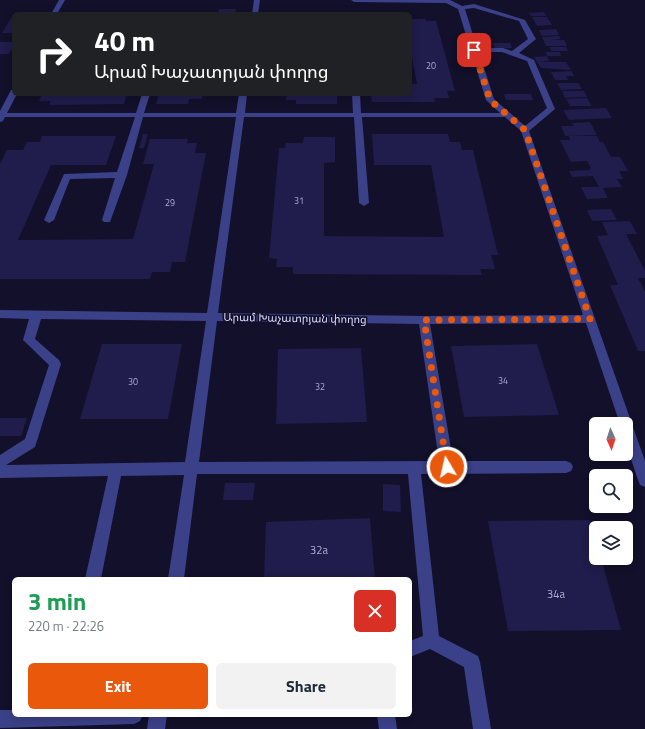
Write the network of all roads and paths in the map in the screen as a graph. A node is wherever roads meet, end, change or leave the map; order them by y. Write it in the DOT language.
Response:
graph roads {
  1 [pos="62,0"];
  2 [pos="257,0"];
  3 [pos="354,0"];
  4 [pos="428,0"];
  5 [pos="461,8"];
  6 [pos="55,12"];
  7 [pos="255,12"];
  8 [pos="474,50"];
  9 [pos="513,54"];
  10 [pos="12,96"];
  11 [pos="145,96"];
  12 [pos="243,96"];
  13 [pos="356,96"];
  14 [pos="139,115"];
  15 [pos="240,115"];
  16 [pos="357,115"];
  17 [pos="507,115"];
  18 [pos="1,116"];
  19 [pos="525,130"];
  20 [pos="122,175"];
  21 [pos="364,202"];
  22 [pos="50,220"];
  23 [pos="107,220"];
  24 [pos="0,314"];
  25 [pos="36,315"];
  26 [pos="213,318"];
  27 [pos="590,319"];
  28 [pos="424,320"];
  29 [pos="624,417"];
  30 [pos="633,445"];
  31 [pos="0,462"];
  32 [pos="414,467"];
  33 [pos="447,467"];
  34 [pos="566,467"];
  35 [pos="192,468"];
  36 [pos="116,469"];
  37 [pos="0,472"];
  38 [pos="645,480"];
  39 [pos="93,577"];
  40 [pos="176,577"];
  41 [pos="430,641"];
  42 [pos="412,648"];
  43 [pos="43,717"];
  44 [pos="158,717"];
  45 [pos="386,717"];
  46 [pos="0,719"];
  47 [pos="156,729"];
  48 [pos="388,729"];
  49 [pos="482,729"];
  1 -- 6 [label="street"];
  2 -- 7 [label="street"];
  3 -- 4 [label="street"];
  4 -- 5 [label="street"];
  5 -- 8 [label="street"];
  5 -- 9 [label="street"];
  8 -- 9 [label="street"];
  8 -- 17 [label="street"];
  9 -- 19 [label="street"];
  10 -- 18 [label="street"];
  11 -- 14 [label="street"];
  12 -- 15 [label="street"];
  13 -- 16 [label="street"];
  14 -- 15 [label="street"];
  14 -- 18 [label="street"];
  14 -- 20 [label="street"];
  15 -- 16 [label="street"];
  15 -- 26 [label="street"];
  16 -- 17 [label="street"];
  16 -- 21 [label="street"];
  17 -- 19 [label="street"];
  19 -- 27 [label="street"];
  20 -- 22 [label="street"];
  20 -- 23 [label="street"];
  24 -- 25 [label="street, Արամ Խաչատրյան փողոց"];
  25 -- 26 [label="street, Արամ Խաչատրյան փողոց"];
  25 -- 31 [label="street"];
  26 -- 28 [label="street, Արամ Խաչատրյան փողոց"];
  26 -- 35 [label="street"];
  27 -- 28 [label="street, Արամ Խաչատրյան փողոց"];
  27 -- 29 [label="street"];
  28 -- 33 [label="street"];
  30 -- 38 [label="street"];
  32 -- 33 [label="street"];
  32 -- 35 [label="street"];
  32 -- 41 [label="street"];
  33 -- 34 [label="street"];
  35 -- 36 [label="street"];
  35 -- 40 [label="street"];
  36 -- 37 [label="street"];
  36 -- 39 [label="street"];
  41 -- 42 [label="street"];
  41 -- 49 [label="street"];
  43 -- 46 [label="street"];
  44 -- 47 [label="street"];
  45 -- 48 [label="street"];
}
